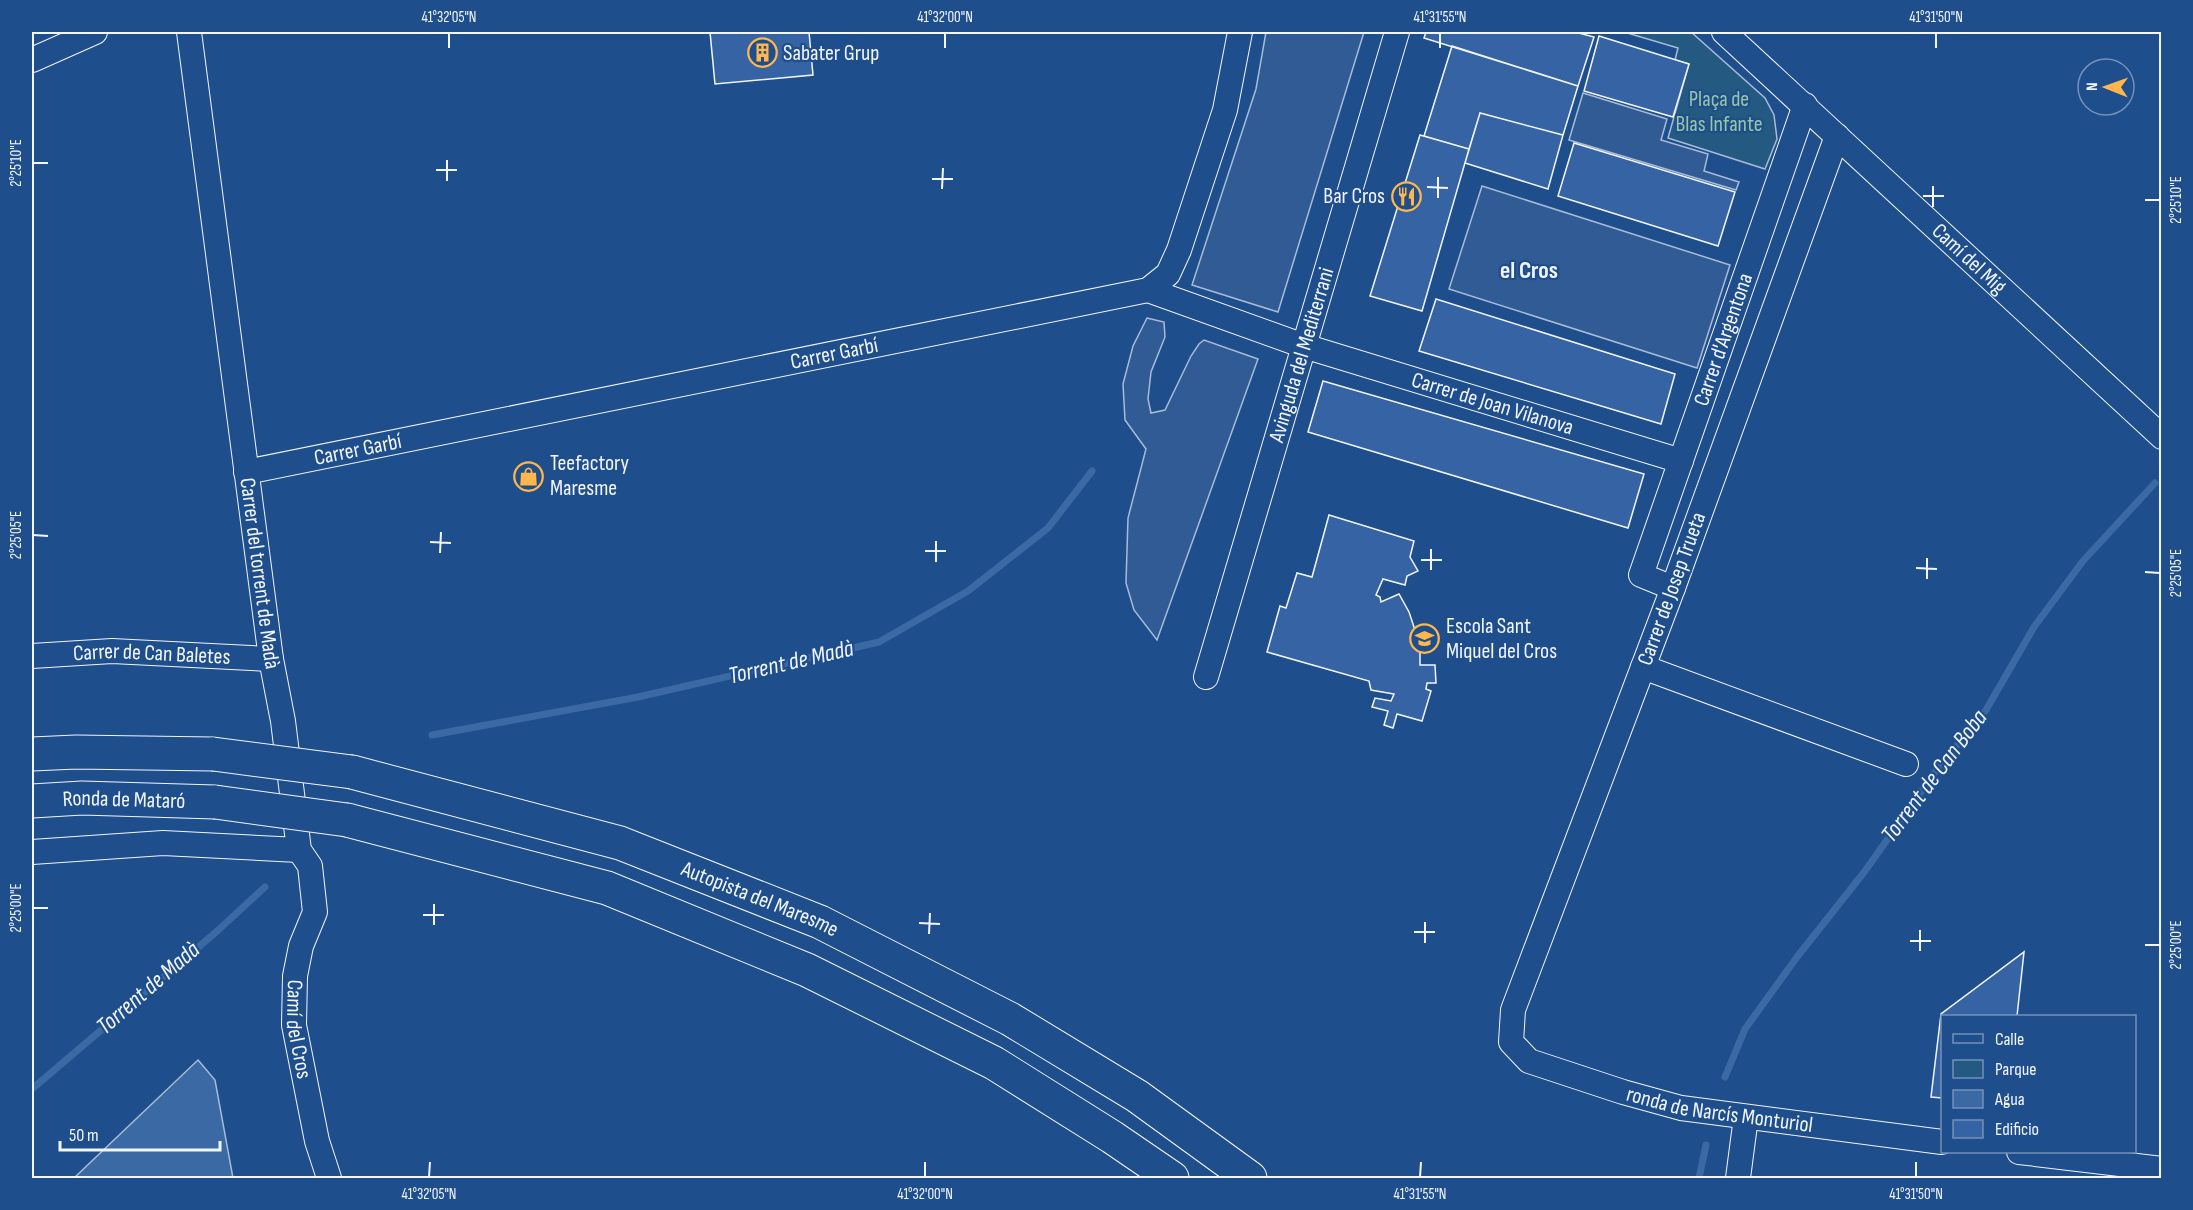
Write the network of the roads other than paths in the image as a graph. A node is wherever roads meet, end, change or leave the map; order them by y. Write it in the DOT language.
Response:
graph roads {
  1 [pos="95,32"];
  2 [pos="189,32"];
  3 [pos="1240,32"];
  4 [pos="1397,32"];
  5 [pos="1724,32"];
  6 [pos="32,60"];
  7 [pos="1805,105"];
  8 [pos="1837,136"];
  9 [pos="1148,290"];
  10 [pos="1304,346"];
  11 [pos="2162,437"];
  12 [pos="1681,461"];
  13 [pos="246,472"];
  14 [pos="1673,588"];
  15 [pos="32,656"];
  16 [pos="271,659"];
  17 [pos="1643,667"];
  18 [pos="1206,677"];
  19 [pos="32,754"];
  20 [pos="1906,764"];
  21 [pos="32,801"];
  22 [pos="299,850"];
  23 [pos="32,852"];
  24 [pos="1511,1042"];
  25 [pos="1746,1118"];
  26 [pos="1941,1142"];
  27 [pos="2027,1153"];
  28 [pos="2162,1169"];
  29 [pos="329,1179"];
  30 [pos="1172,1179"];
  31 [pos="1250,1179"];
  32 [pos="1738,1179"];
  1 -- 6 [label="street"];
  2 -- 13 [label="street, Carrer del torrent de Madà"];
  3 -- 9 [label="street"];
  4 -- 10 [label="street, Avinguda del Mediterrani"];
  5 -- 7 [label="street, Camí del Mig"];
  7 -- 8 [label="street, Camí del Mig"];
  7 -- 12 [label="street, Carrer d'Argentona"];
  8 -- 11 [label="street, Camí del Mig"];
  8 -- 14 [label="street, Carrer de Josep Trueta"];
  9 -- 10 [label="street, Carrer de Joan Vilanova"];
  9 -- 13 [label="street, Carrer Garbí"];
  10 -- 12 [label="street, Carrer de Joan Vilanova"];
  10 -- 18 [label="street, Avinguda del Mediterrani"];
  12 -- 14 [label="street, Carrer d'Argentona"];
  13 -- 16 [label="street, Carrer del torrent de Madà"];
  14 -- 17 [label="street, Carrer de Josep Trueta"];
  15 -- 16 [label="street, Carrer de Can Baletes"];
  16 -- 22 [label="street, Carrer del torrent de Madà"];
  17 -- 20 [label="street"];
  17 -- 24 [label="street, Carrer de Josep Trueta"];
  19 -- 31 [label="highway, Autopista del Maresme, bridge"];
  21 -- 30 [label="highway, Ronda de Mataró, bridge"];
  22 -- 23 [label="street"];
  22 -- 29 [label="street, Camí del Cros"];
  24 -- 25 [label="street, ronda de Narcís Monturiol"];
  25 -- 26 [label="street, ronda de Narcís Monturiol"];
  25 -- 32 [label="street"];
  27 -- 28 [label="street"];
}
